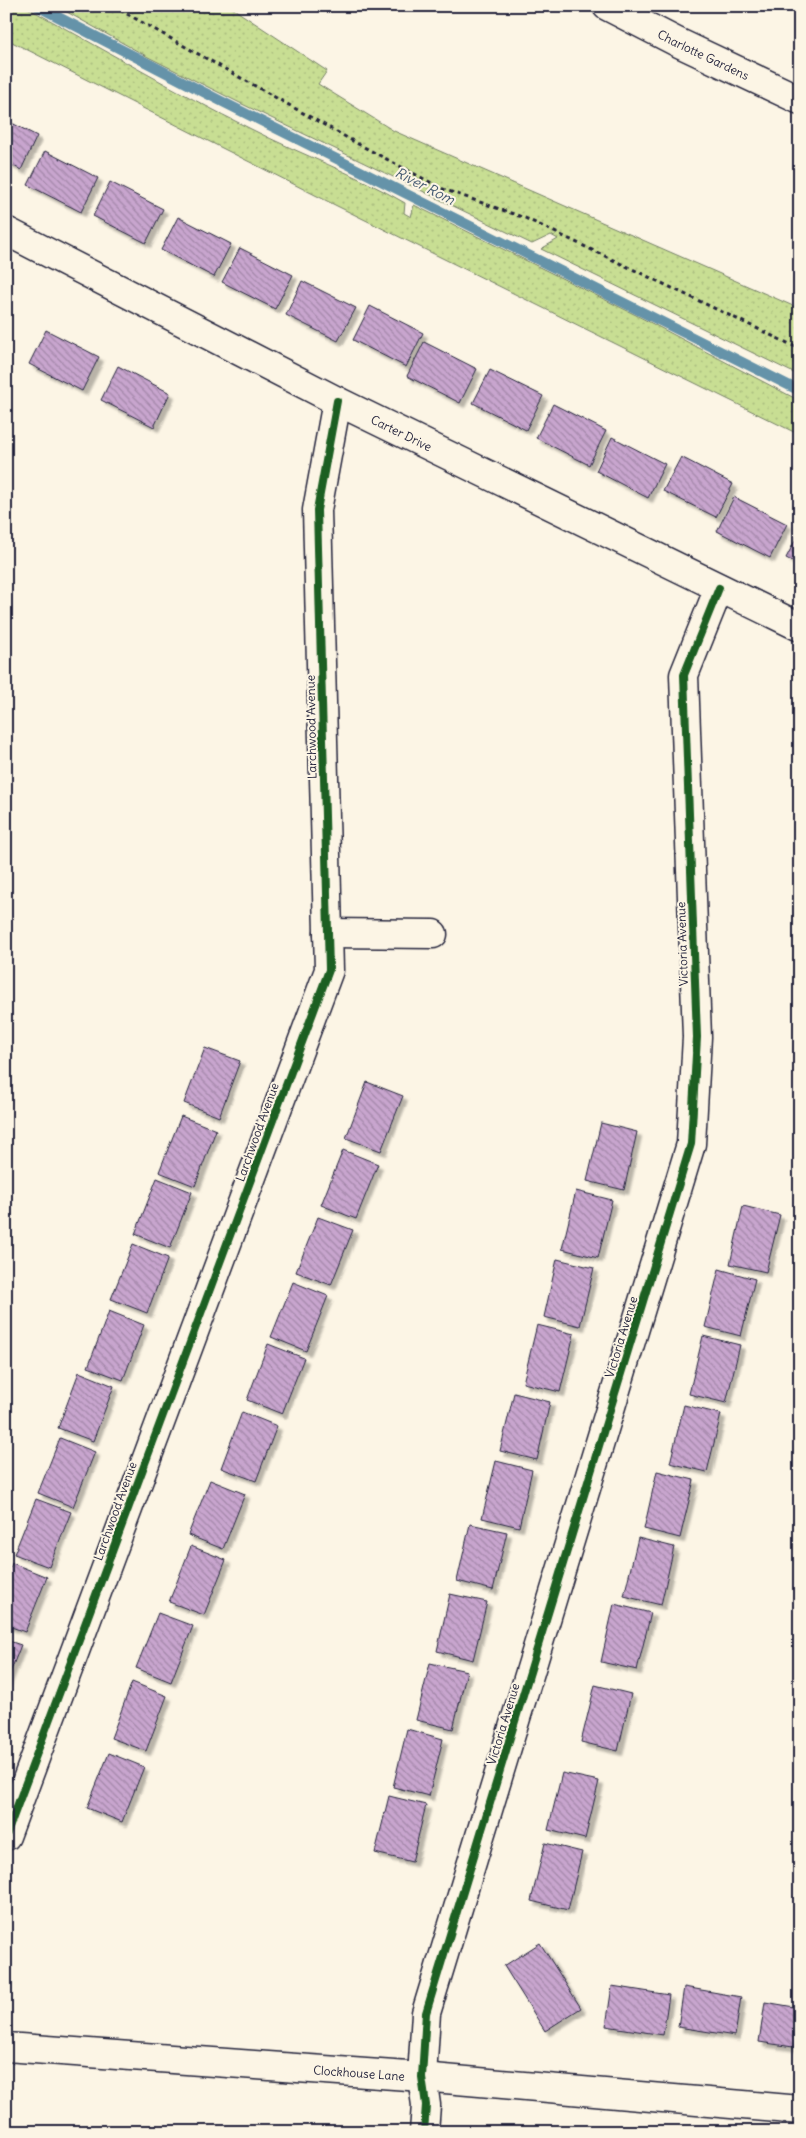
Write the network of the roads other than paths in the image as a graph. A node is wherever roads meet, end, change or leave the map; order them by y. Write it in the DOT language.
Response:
graph roads {
  1 [pos="607,6"];
  2 [pos="800,100"];
  3 [pos="6,230"];
  4 [pos="337,401"];
  5 [pos="719,588"];
  6 [pos="800,626"];
  7 [pos="328,932"];
  8 [pos="433,934"];
  9 [pos="6,1836"];
  10 [pos="6,2047"];
  11 [pos="422,2078"];
  12 [pos="800,2110"];
  13 [pos="424,2132"];
  1 -- 2 [label="street, Charlotte Gardens"];
  3 -- 4 [label="street, Carter Drive"];
  4 -- 5 [label="street, Carter Drive"];
  4 -- 7 [label="street, Larchwood Avenue"];
  5 -- 6 [label="street, Carter Drive"];
  5 -- 11 [label="street, Victoria Avenue"];
  7 -- 8 [label="street"];
  7 -- 9 [label="street, Larchwood Avenue"];
  10 -- 11 [label="street, Clockhouse Lane"];
  11 -- 12 [label="street, Clockhouse Lane"];
  11 -- 13 [label="street, Victoria Avenue"];
}
